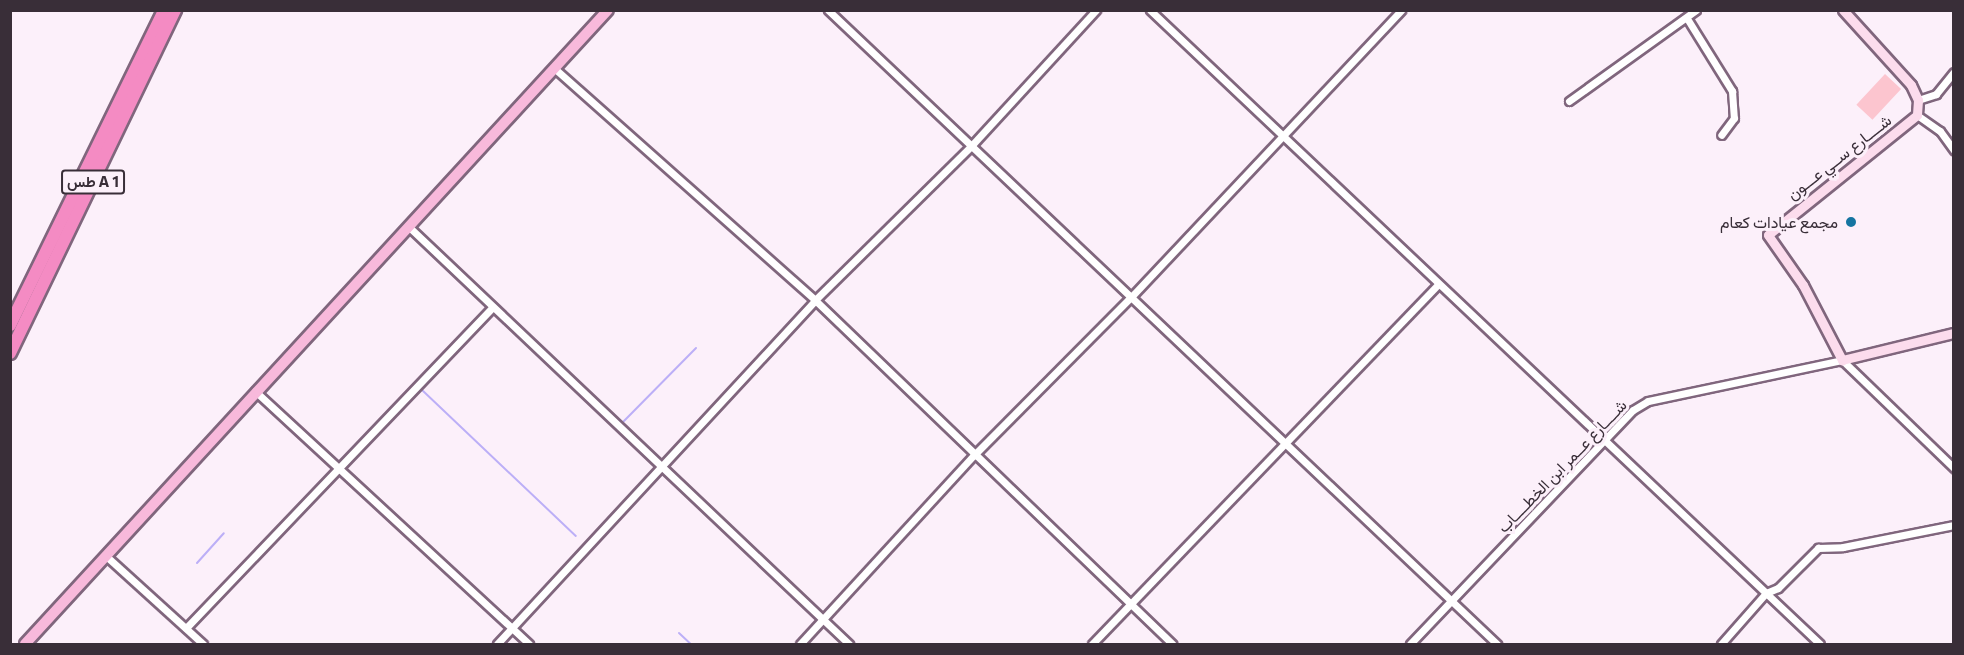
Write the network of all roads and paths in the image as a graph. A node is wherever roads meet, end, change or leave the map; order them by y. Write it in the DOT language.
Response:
graph roads {
  1 [pos="164,10"];
  2 [pos="176,10"];
  3 [pos="608,10"];
  4 [pos="828,10"];
  5 [pos="1096,10"];
  6 [pos="1150,10"];
  7 [pos="1401,10"];
  8 [pos="1696,10"];
  9 [pos="1842,10"];
  10 [pos="1688,20"];
  11 [pos="554,68"];
  12 [pos="1953,72"];
  13 [pos="1569,100"];
  14 [pos="1918,100"];
  15 [pos="1917,115"];
  16 [pos="1721,135"];
  17 [pos="1283,136"];
  18 [pos="971,146"];
  19 [pos="1953,150"];
  20 [pos="408,226"];
  21 [pos="1438,285"];
  22 [pos="1131,297"];
  23 [pos="815,300"];
  24 [pos="16,301"];
  25 [pos="493,307"];
  26 [pos="10,325"];
  27 [pos="1953,333"];
  28 [pos="10,353"];
  29 [pos="1842,360"];
  30 [pos="255,391"];
  31 [pos="1603,442"];
  32 [pos="1287,446"];
  33 [pos="974,455"];
  34 [pos="341,468"];
  35 [pos="662,468"];
  36 [pos="1953,468"];
  37 [pos="1953,525"];
  38 [pos="106,555"];
  39 [pos="1766,593"];
  40 [pos="1452,601"];
  41 [pos="1130,603"];
  42 [pos="824,619"];
  43 [pos="186,628"];
  44 [pos="512,628"];
  45 [pos="25,645"];
  46 [pos="203,645"];
  47 [pos="497,645"];
  48 [pos="529,645"];
  49 [pos="800,645"];
  50 [pos="849,645"];
  51 [pos="1092,645"];
  52 [pos="1172,645"];
  53 [pos="1410,645"];
  54 [pos="1497,645"];
  55 [pos="1720,645"];
  56 [pos="1820,645"];
  1 -- 24 [label="highway, طس A 1"];
  2 -- 28 [label="highway, طس A 1"];
  3 -- 11 [label="main road"];
  4 -- 18 [label="street"];
  5 -- 18 [label="street"];
  6 -- 17 [label="street"];
  7 -- 17 [label="street"];
  8 -- 10 [label="street"];
  9 -- 14 [label="street"];
  10 -- 13 [label="street"];
  10 -- 16 [label="street"];
  11 -- 20 [label="main road"];
  11 -- 23 [label="street"];
  12 -- 14 [label="street"];
  14 -- 15 [label="street, شــــارع ســي عـــون"];
  15 -- 19 [label="street"];
  15 -- 29 [label="street, شــــارع ســي عـــون"];
  17 -- 21 [label="street"];
  17 -- 22 [label="street"];
  18 -- 22 [label="street"];
  18 -- 23 [label="street"];
  20 -- 25 [label="street"];
  20 -- 30 [label="main road"];
  21 -- 31 [label="street"];
  21 -- 32 [label="street"];
  22 -- 32 [label="street"];
  22 -- 33 [label="street"];
  23 -- 33 [label="street"];
  23 -- 35 [label="street"];
  24 -- 26 [label="highway, طس A 1"];
  25 -- 34 [label="street"];
  25 -- 35 [label="street"];
  27 -- 29 [label="street"];
  29 -- 31 [label="street, شــــارع عــمر ابن الخطــــاب"];
  29 -- 36 [label="street"];
  30 -- 34 [label="street"];
  30 -- 38 [label="main road"];
  31 -- 39 [label="street"];
  31 -- 40 [label="street, شــــارع عــمر ابن الخطــــاب"];
  32 -- 40 [label="street"];
  32 -- 41 [label="street"];
  33 -- 41 [label="street"];
  33 -- 42 [label="street"];
  34 -- 43 [label="street"];
  34 -- 44 [label="street"];
  35 -- 42 [label="street"];
  35 -- 44 [label="street"];
  37 -- 39 [label="street"];
  38 -- 43 [label="street"];
  38 -- 45 [label="main road"];
  39 -- 55 [label="street"];
  39 -- 56 [label="street"];
  40 -- 53 [label="street, شــــارع عــمر ابن الخطــــاب"];
  40 -- 54 [label="street"];
  41 -- 51 [label="street"];
  41 -- 52 [label="street"];
  42 -- 49 [label="street"];
  42 -- 50 [label="street"];
  43 -- 46 [label="street"];
  44 -- 47 [label="street"];
  44 -- 48 [label="street"];
}
